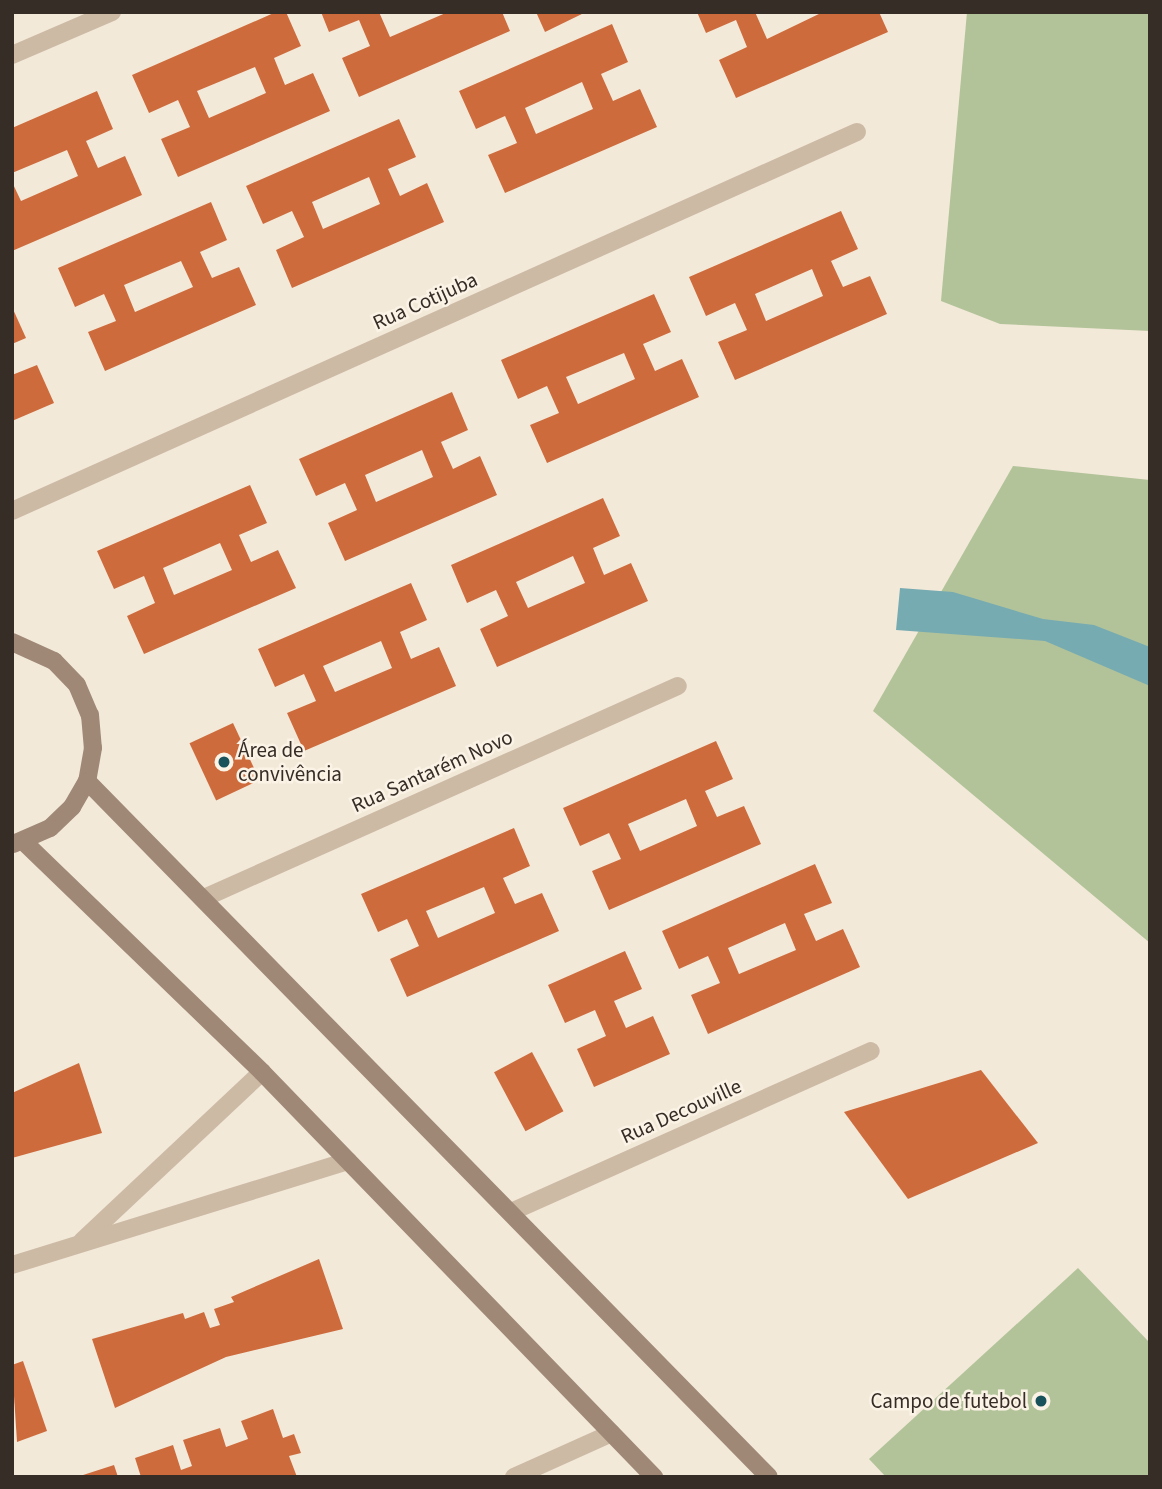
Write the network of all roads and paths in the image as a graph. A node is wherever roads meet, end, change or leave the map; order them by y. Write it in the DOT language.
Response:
graph roads {
  1 [pos="112,12"];
  2 [pos="12,55"];
  3 [pos="857,132"];
  4 [pos="12,511"];
  5 [pos="12,642"];
  6 [pos="678,686"];
  7 [pos="87,781"];
  8 [pos="18,843"];
  9 [pos="204,898"];
  10 [pos="871,1051"];
  11 [pos="262,1072"];
  12 [pos="348,1161"];
  13 [pos="510,1212"];
  14 [pos="80,1243"];
  15 [pos="12,1265"];
  16 [pos="612,1433"];
  17 [pos="514,1477"];
  18 [pos="654,1477"];
  19 [pos="769,1477"];
  1 -- 2 [label="street"];
  3 -- 4 [label="street, Rua Cotijuba"];
  5 -- 7 [label="street"];
  6 -- 9 [label="street, Rua Santarém Novo"];
  7 -- 8 [label="street"];
  7 -- 9 [label="street"];
  8 -- 11 [label="street"];
  9 -- 13 [label="street"];
  10 -- 13 [label="street, Rua Decouville"];
  11 -- 12 [label="street"];
  11 -- 14 [label="street"];
  12 -- 14 [label="street"];
  12 -- 16 [label="street"];
  13 -- 19 [label="street"];
  14 -- 15 [label="street"];
  16 -- 17 [label="street"];
  16 -- 18 [label="street"];
}
